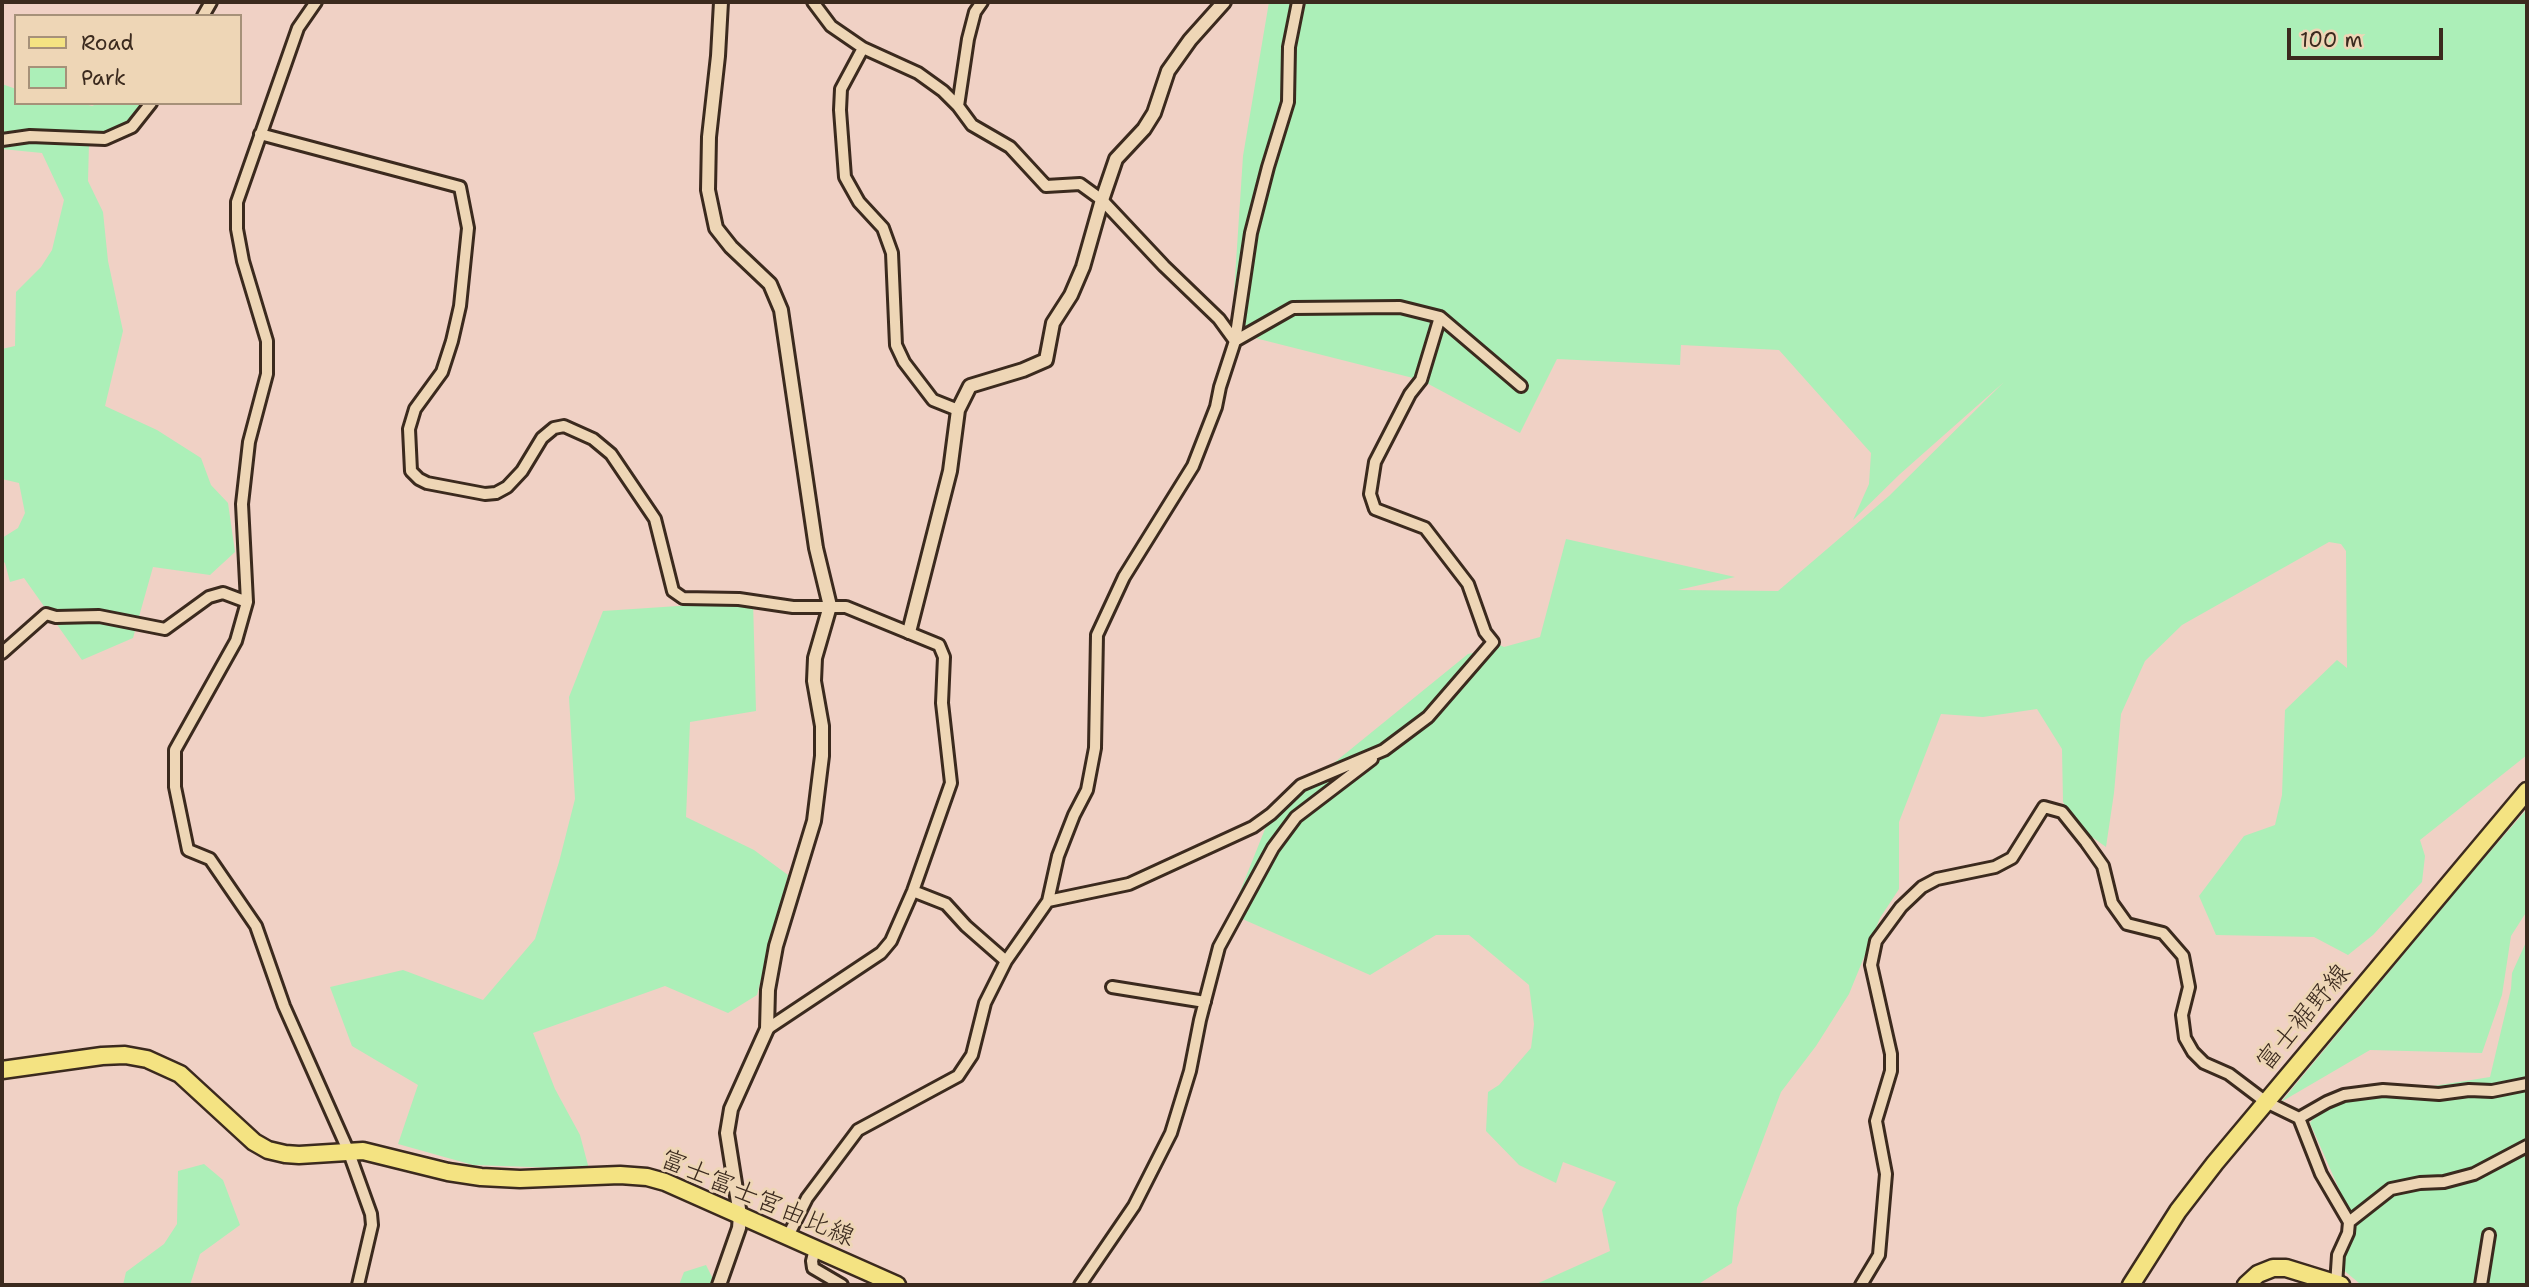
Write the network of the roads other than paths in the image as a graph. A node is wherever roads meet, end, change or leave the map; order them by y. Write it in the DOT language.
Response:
graph roads {
  1 [pos="316,2"];
  2 [pos="721,2"];
  3 [pos="813,2"];
  4 [pos="982,2"];
  5 [pos="1224,2"];
  6 [pos="1298,2"];
  7 [pos="863,48"];
  8 [pos="149,105"];
  9 [pos="958,106"];
  10 [pos="260,134"];
  11 [pos="2,140"];
  12 [pos="1101,200"];
  13 [pos="1440,317"];
  14 [pos="1235,341"];
  15 [pos="1521,386"];
  16 [pos="958,410"];
  17 [pos="247,602"];
  18 [pos="830,606"];
  19 [pos="909,632"];
  20 [pos="2,653"];
  21 [pos="1384,750"];
  22 [pos="2527,791"];
  23 [pos="913,891"];
  24 [pos="1048,901"];
  25 [pos="1006,961"];
  26 [pos="1112,987"];
  27 [pos="1205,1002"];
  28 [pos="767,1029"];
  29 [pos="2,1066"];
  30 [pos="2527,1084"];
  31 [pos="2266,1102"];
  32 [pos="2299,1118"];
  33 [pos="2527,1146"];
  34 [pos="348,1150"];
  35 [pos="740,1215"];
  36 [pos="2349,1222"];
  37 [pos="2489,1235"];
  38 [pos="788,1236"];
  39 [pos="815,1249"];
  40 [pos="358,1285"];
  41 [pos="719,1285"];
  42 [pos="842,1285"];
  43 [pos="897,1285"];
  44 [pos="1080,1285"];
  45 [pos="1861,1285"];
  46 [pos="2131,1285"];
  47 [pos="2246,1285"];
  48 [pos="2338,1285"];
  49 [pos="2481,1285"];
  1 -- 10 [label="street"];
  2 -- 18 [label="street"];
  3 -- 7 [label="street"];
  4 -- 9 [label="street"];
  5 -- 12 [label="street"];
  6 -- 14 [label="street"];
  7 -- 9 [label="street"];
  7 -- 16 [label="street"];
  8 -- 11 [label="street"];
  9 -- 12 [label="street"];
  10 -- 17 [label="street"];
  10 -- 18 [label="street"];
  12 -- 14 [label="street"];
  12 -- 16 [label="street"];
  13 -- 14 [label="street"];
  13 -- 15 [label="street"];
  13 -- 21 [label="street"];
  14 -- 24 [label="street"];
  16 -- 19 [label="street"];
  17 -- 20 [label="street"];
  17 -- 34 [label="street"];
  18 -- 19 [label="street"];
  18 -- 28 [label="street"];
  19 -- 23 [label="street"];
  21 -- 24 [label="street"];
  21 -- 27 [label="street"];
  22 -- 31 [label="main road, 富士裾野線"];
  23 -- 25 [label="street"];
  23 -- 28 [label="street"];
  24 -- 25 [label="street"];
  25 -- 38 [label="street"];
  26 -- 27 [label="street"];
  27 -- 44 [label="street"];
  28 -- 35 [label="street"];
  29 -- 34 [label="main road, 富士富士宮由比線"];
  30 -- 32 [label="street"];
  31 -- 32 [label="street"];
  31 -- 45 [label="street"];
  31 -- 46 [label="main road, 富士裾野線"];
  32 -- 36 [label="street"];
  33 -- 36 [label="street"];
  34 -- 35 [label="main road, 富士富士宮由比線"];
  34 -- 40 [label="street"];
  35 -- 38 [label="main road, 富士富士宮由比線"];
  35 -- 41 [label="street"];
  36 -- 48 [label="street"];
  37 -- 49 [label="street"];
  38 -- 39 [label="main road, 富士富士宮由比線"];
  39 -- 42 [label="street"];
  39 -- 43 [label="main road, 富士富士宮由比線"];
  47 -- 48 [label="main road"];
}
